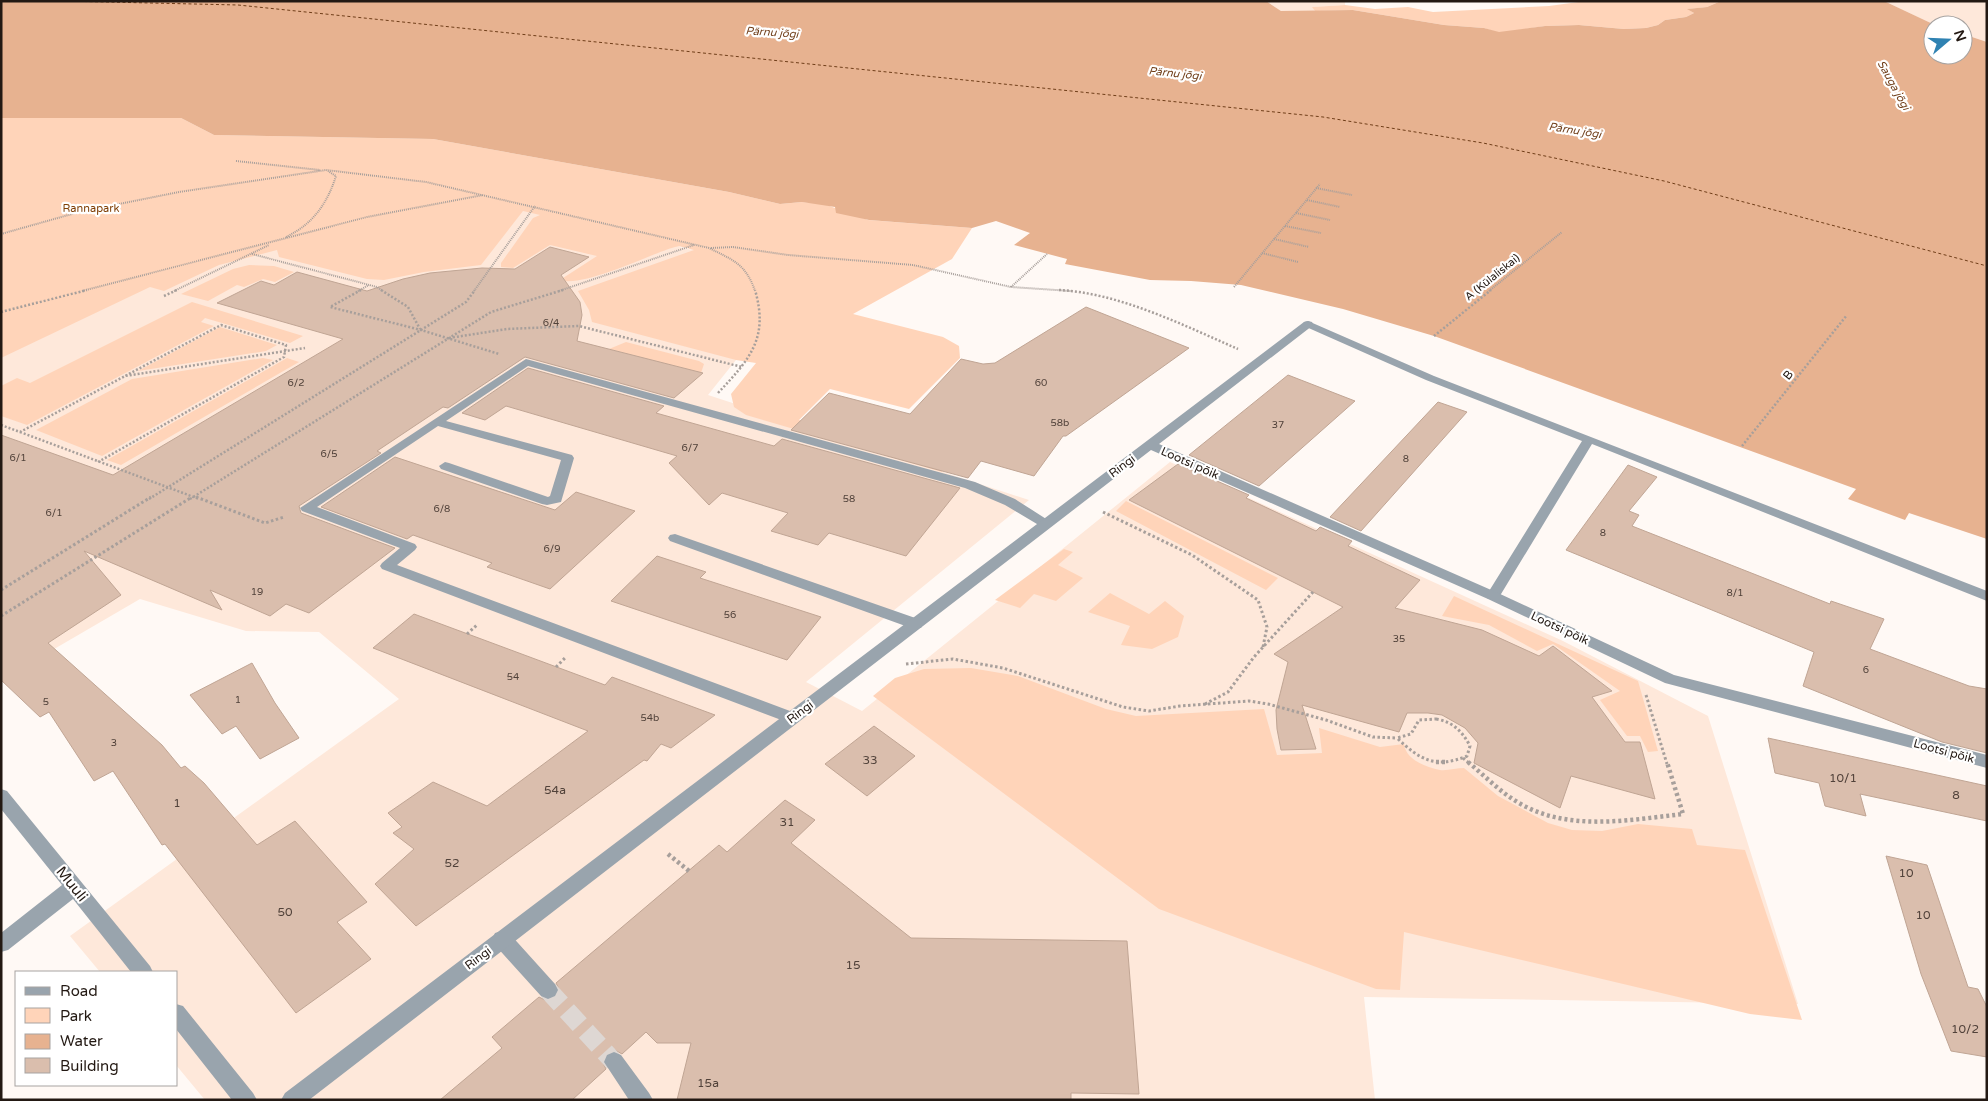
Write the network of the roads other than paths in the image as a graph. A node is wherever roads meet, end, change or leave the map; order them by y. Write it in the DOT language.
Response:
graph roads {
  1 [pos="436,422"];
  2 [pos="1589,439"];
  3 [pos="1150,445"];
  4 [pos="445,466"];
  5 [pos="1047,524"];
  6 [pos="675,538"];
  7 [pos="1493,596"];
  8 [pos="1987,596"];
  9 [pos="916,624"];
  10 [pos="792,718"];
  11 [pos="1987,762"];
  12 [pos="1,796"];
  13 [pos="74,886"];
  14 [pos="502,940"];
  15 [pos="1,944"];
  16 [pos="142,971"];
  17 [pos="548,990"];
  18 [pos="178,1015"];
  19 [pos="614,1062"];
  20 [pos="246,1100"];
  21 [pos="292,1100"];
  22 [pos="642,1100"];
  1 -- 4 [label="street"];
  1 -- 5 [label="street"];
  1 -- 10 [label="street"];
  2 -- 3 [label="street, Ringi"];
  2 -- 7 [label="street"];
  2 -- 8 [label="street"];
  3 -- 5 [label="street, Ringi"];
  3 -- 7 [label="street, Lootsi põik"];
  5 -- 9 [label="street, Ringi"];
  6 -- 9 [label="street"];
  7 -- 11 [label="street, Lootsi põik"];
  9 -- 10 [label="street, Ringi"];
  10 -- 14 [label="street, Ringi"];
  12 -- 13 [label="street, Muuli"];
  13 -- 15 [label="street"];
  13 -- 16 [label="street, Muuli"];
  14 -- 17 [label="street"];
  14 -- 21 [label="street, Ringi"];
  18 -- 20 [label="street"];
  19 -- 22 [label="street"];
}
